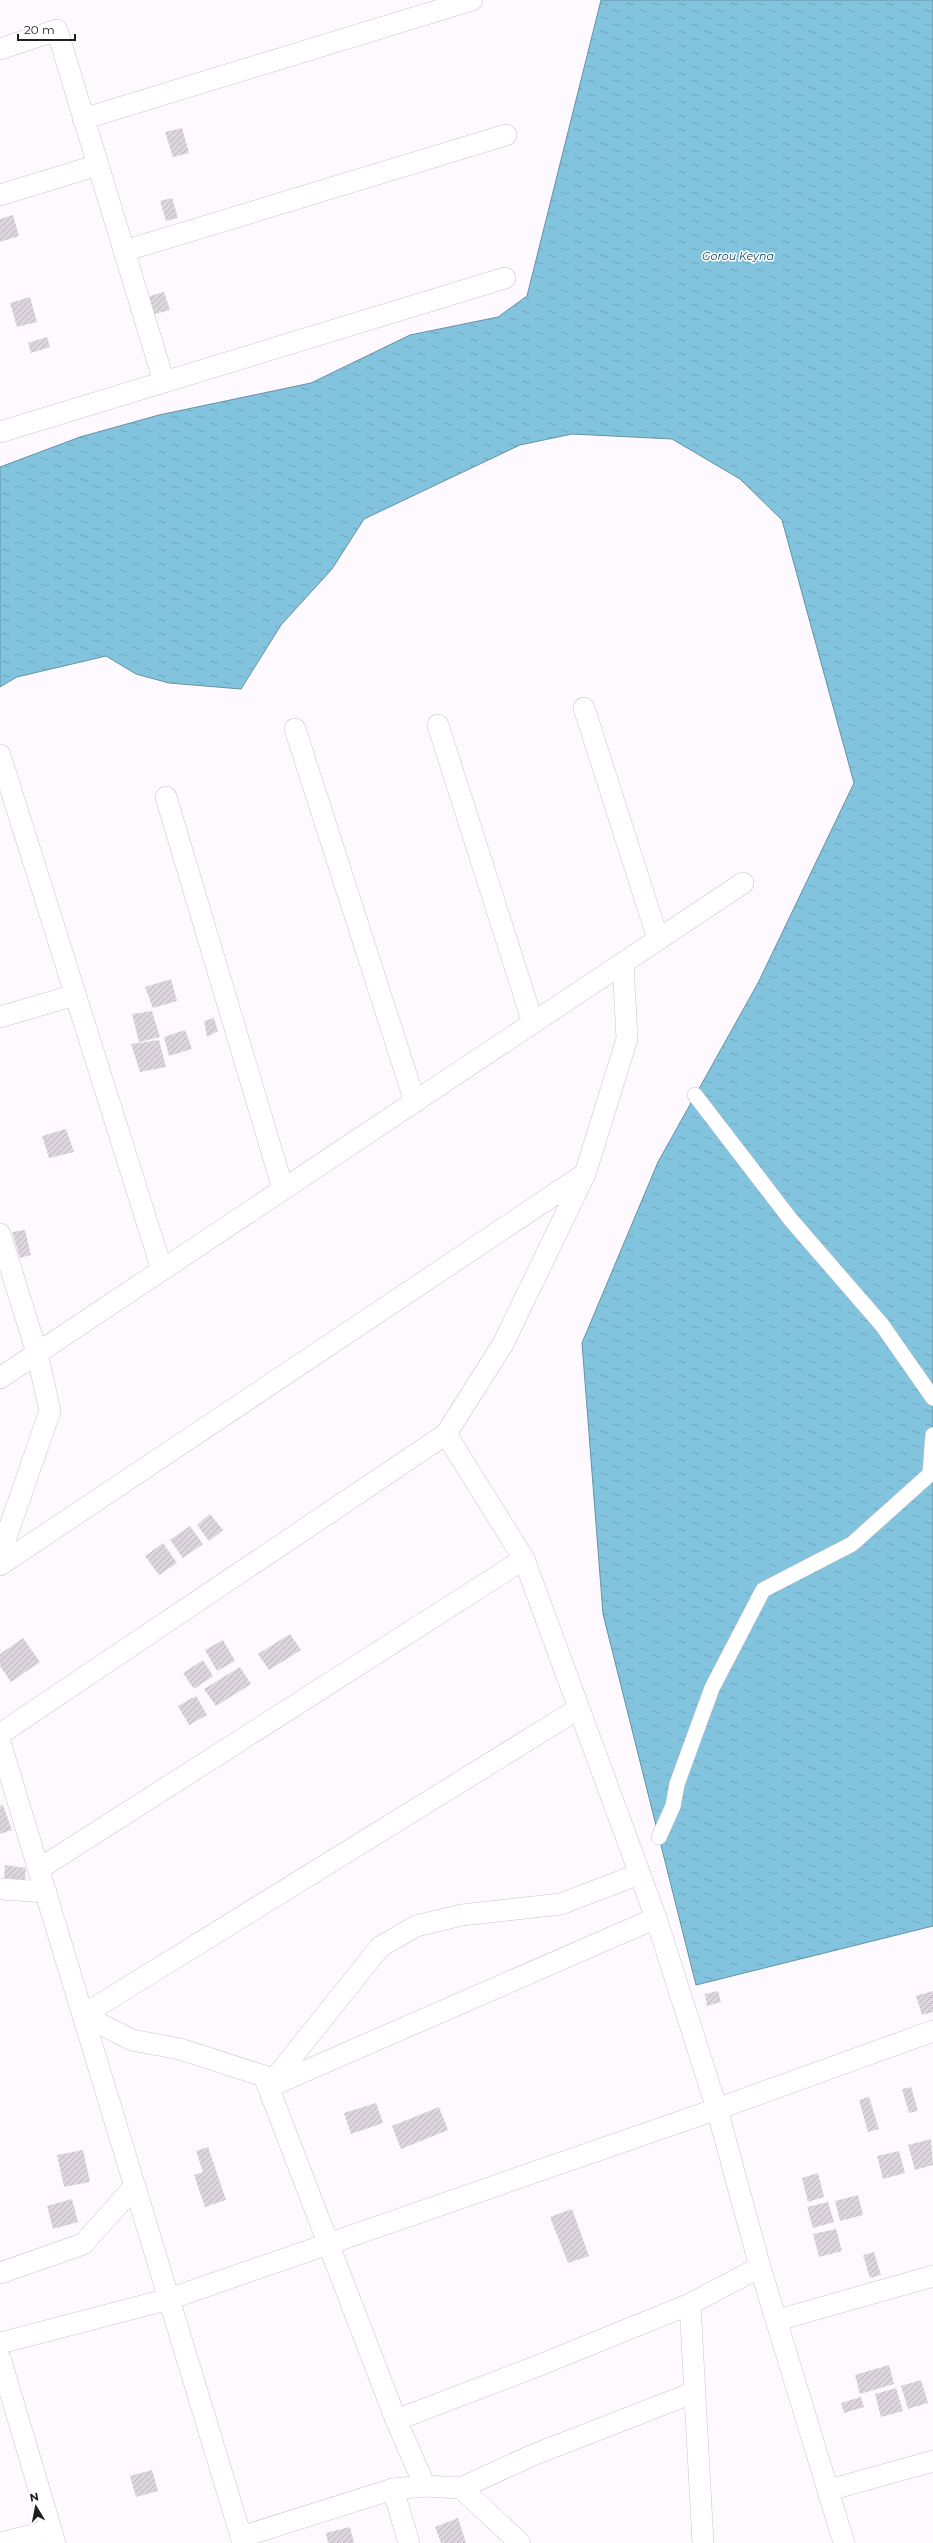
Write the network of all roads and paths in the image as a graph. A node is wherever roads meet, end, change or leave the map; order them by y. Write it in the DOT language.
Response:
graph roads {
  1 [pos="472,0"];
  2 [pos="0,49"];
  3 [pos="84,119"];
  4 [pos="506,135"];
  5 [pos="98,165"];
  6 [pos="0,196"];
  7 [pos="124,251"];
  8 [pos="505,278"];
  9 [pos="164,382"];
  10 [pos="0,432"];
  11 [pos="584,708"];
  12 [pos="438,725"];
  13 [pos="295,729"];
  14 [pos="0,755"];
  15 [pos="166,797"];
  16 [pos="743,883"];
  17 [pos="658,939"];
  18 [pos="623,963"];
  19 [pos="75,995"];
  20 [pos="0,1017"];
  21 [pos="533,1023"];
  22 [pos="695,1095"];
  23 [pos="415,1102"];
  24 [pos="585,1174"];
  25 [pos="283,1190"];
  26 [pos="0,1234"];
  27 [pos="162,1270"];
  28 [pos="37,1353"];
  29 [pos="0,1378"];
  30 [pos="933,1398"];
  31 [pos="446,1434"];
  32 [pos="933,1435"];
  33 [pos="0,1555"];
  34 [pos="524,1560"];
  35 [pos="0,1566"];
  36 [pos="578,1709"];
  37 [pos="0,1734"];
  38 [pos="0,1742"];
  39 [pos="659,1837"];
  40 [pos="39,1870"];
  41 [pos="639,1874"];
  42 [pos="0,1889"];
  43 [pos="46,1892"];
  44 [pos="656,1918"];
  45 [pos="83,2015"];
  46 [pos="933,2031"];
  47 [pos="268,2087"];
  48 [pos="717,2109"];
  49 [pos="135,2186"];
  50 [pos="329,2243"];
  51 [pos="760,2267"];
  52 [pos="0,2273"];
  53 [pos="933,2276"];
  54 [pos="169,2299"];
  55 [pos="690,2304"];
  56 [pos="778,2320"];
  57 [pos="0,2343"];
  58 [pos="0,2358"];
  59 [pos="695,2392"];
  60 [pos="396,2420"];
  61 [pos="933,2461"];
  62 [pos="424,2486"];
  63 [pos="461,2488"];
  64 [pos="393,2489"];
  65 [pos="829,2490"];
  66 [pos="53,2536"];
  67 [pos="242,2540"];
  68 [pos="1,2543"];
  69 [pos="409,2543"];
  70 [pos="520,2543"];
  71 [pos="703,2543"];
  72 [pos="844,2543"];
  1 -- 3 [label="street"];
  2 -- 3 [label="street"];
  3 -- 5 [label="street"];
  4 -- 7 [label="street"];
  5 -- 6 [label="street"];
  5 -- 7 [label="street"];
  7 -- 9 [label="street"];
  8 -- 9 [label="street"];
  9 -- 10 [label="street"];
  11 -- 17 [label="street"];
  12 -- 21 [label="street"];
  13 -- 23 [label="street"];
  14 -- 19 [label="street"];
  15 -- 25 [label="street"];
  16 -- 17 [label="street"];
  17 -- 18 [label="street"];
  18 -- 21 [label="street"];
  18 -- 24 [label="street"];
  19 -- 20 [label="street"];
  19 -- 27 [label="street"];
  21 -- 23 [label="street"];
  22 -- 30 [label="street"];
  23 -- 25 [label="street"];
  24 -- 31 [label="street"];
  24 -- 35 [label="street"];
  25 -- 27 [label="street"];
  26 -- 28 [label="street"];
  27 -- 28 [label="street"];
  28 -- 29 [label="street"];
  28 -- 33 [label="street"];
  31 -- 34 [label="street"];
  31 -- 37 [label="street"];
  32 -- 39 [label="street"];
  34 -- 36 [label="street"];
  34 -- 40 [label="street"];
  36 -- 41 [label="street"];
  36 -- 45 [label="street"];
  38 -- 40 [label="street"];
  40 -- 43 [label="street"];
  41 -- 44 [label="street"];
  41 -- 47 [label="street"];
  42 -- 43 [label="street"];
  43 -- 45 [label="street"];
  44 -- 47 [label="street"];
  44 -- 48 [label="street"];
  45 -- 47 [label="street"];
  45 -- 49 [label="street"];
  46 -- 48 [label="street"];
  47 -- 50 [label="street"];
  48 -- 50 [label="street"];
  48 -- 51 [label="street"];
  49 -- 52 [label="street"];
  49 -- 54 [label="street"];
  50 -- 54 [label="street"];
  50 -- 60 [label="street"];
  51 -- 55 [label="street"];
  51 -- 56 [label="street"];
  53 -- 56 [label="street"];
  54 -- 57 [label="street"];
  54 -- 67 [label="street"];
  55 -- 59 [label="street"];
  55 -- 60 [label="street"];
  56 -- 65 [label="street"];
  58 -- 66 [label="street"];
  59 -- 63 [label="street"];
  59 -- 71 [label="street"];
  60 -- 62 [label="street"];
  61 -- 65 [label="street"];
  62 -- 63 [label="street"];
  62 -- 64 [label="street"];
  63 -- 70 [label="street"];
  64 -- 67 [label="street"];
  64 -- 69 [label="street"];
  65 -- 72 [label="street"];
  66 -- 68 [label="street"];
}
